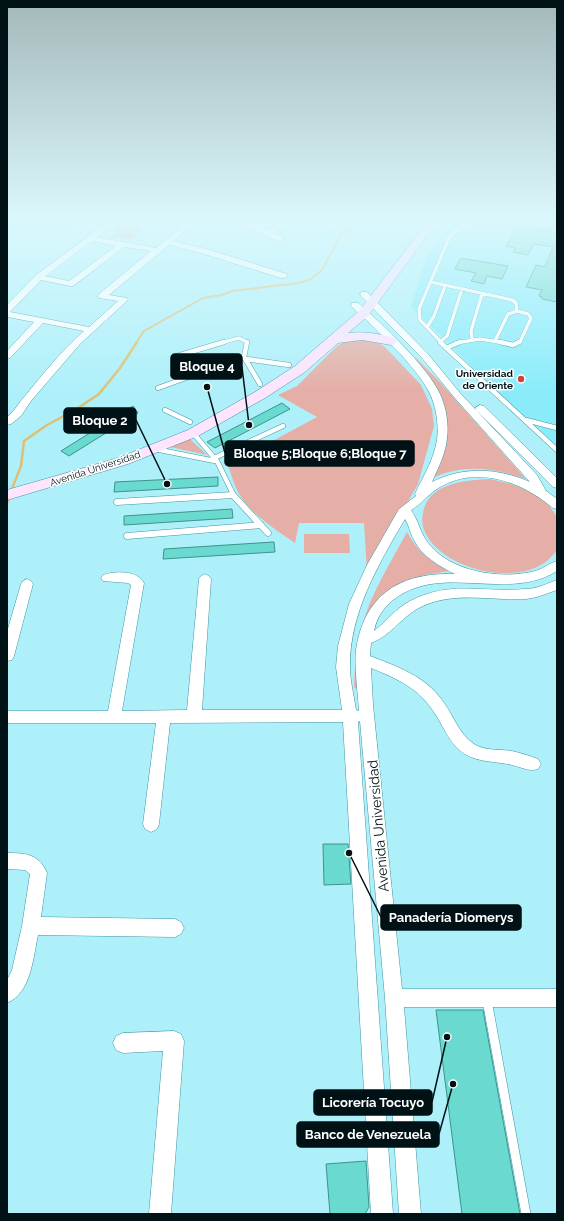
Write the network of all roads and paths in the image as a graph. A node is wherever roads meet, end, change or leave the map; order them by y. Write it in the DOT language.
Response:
graph roads {
  1 [pos="38,278"];
  2 [pos="43,278"];
  3 [pos="78,278"];
  4 [pos="124,278"];
  5 [pos="382,278"];
  6 [pos="385,278"];
  7 [pos="433,278"];
  8 [pos="431,282"];
  9 [pos="446,286"];
  10 [pos="462,289"];
  11 [pos="482,294"];
  12 [pos="364,303"];
  13 [pos="7,310"];
  14 [pos="517,310"];
  15 [pos="7,314"];
  16 [pos="40,321"];
  17 [pos="427,327"];
  18 [pos="91,330"];
  19 [pos="472,338"];
  20 [pos="332,341"];
  21 [pos="391,341"];
  22 [pos="495,341"];
  23 [pos="440,342"];
  24 [pos="446,348"];
  25 [pos="7,356"];
  26 [pos="177,356"];
  27 [pos="425,356"];
  28 [pos="245,358"];
  29 [pos="289,365"];
  30 [pos="260,384"];
  31 [pos="158,388"];
  32 [pos="164,410"];
  33 [pos="525,420"];
  34 [pos="7,422"];
  35 [pos="283,426"];
  36 [pos="192,427"];
  37 [pos="557,428"];
  38 [pos="154,449"];
  39 [pos="557,450"];
  40 [pos="214,460"];
  41 [pos="557,484"];
  42 [pos="7,486"];
  43 [pos="7,495"];
  44 [pos="232,495"];
  45 [pos="420,496"];
  46 [pos="551,497"];
  47 [pos="117,502"];
  48 [pos="405,510"];
  49 [pos="261,525"];
  50 [pos="268,533"];
  51 [pos="127,536"];
  52 [pos="557,566"];
  53 [pos="107,578"];
  54 [pos="205,579"];
  55 [pos="488,580"];
  56 [pos="28,584"];
  57 [pos="557,585"];
  58 [pos="366,640"];
  59 [pos="7,656"];
  60 [pos="364,659"];
  61 [pos="7,716"];
  62 [pos="114,716"];
  63 [pos="164,716"];
  64 [pos="194,716"];
  65 [pos="350,716"];
  66 [pos="368,716"];
  67 [pos="532,764"];
  68 [pos="151,824"];
  69 [pos="7,861"];
  70 [pos="30,926"];
  71 [pos="175,928"];
  72 [pos="7,994"];
  73 [pos="394,998"];
  74 [pos="486,998"];
  75 [pos="557,998"];
  76 [pos="123,1043"];
  77 [pos="160,1214"];
  78 [pos="382,1214"];
  79 [pos="410,1214"];
  80 [pos="526,1214"];
  1 -- 13 [label="street"];
  2 -- 3 [label="street"];
  4 -- 18 [label="street"];
  5 -- 12 [label="street, Avenida Universidad"];
  6 -- 12 [label="street, Avenida Universidad"];
  7 -- 8 [label="lane"];
  8 -- 9 [label="lane"];
  8 -- 17 [label="lane"];
  9 -- 10 [label="lane"];
  9 -- 17 [label="lane"];
  10 -- 11 [label="lane"];
  10 -- 23 [label="lane"];
  11 -- 14 [label="lane"];
  11 -- 19 [label="lane"];
  12 -- 20 [label="street, Avenida Universidad"];
  12 -- 21 [label="street"];
  12 -- 27 [label="street"];
  12 -- 29 [label="street, Avenida Universidad"];
  14 -- 22 [label="lane"];
  14 -- 22 [label="lane"];
  15 -- 16 [label="street"];
  16 -- 18 [label="street"];
  16 -- 25 [label="street"];
  17 -- 23 [label="lane"];
  18 -- 34 [label="street"];
  19 -- 22 [label="lane"];
  19 -- 24 [label="lane"];
  20 -- 21 [label="street"];
  20 -- 36 [label="street, Avenida Universidad"];
  21 -- 45 [label="street"];
  23 -- 24 [label="lane"];
  24 -- 33 [label="lane"];
  26 -- 28 [label="lane"];
  27 -- 41 [label="street"];
  27 -- 46 [label="street"];
  28 -- 29 [label="lane"];
  28 -- 30 [label="lane"];
  28 -- 31 [label="lane"];
  29 -- 30 [label="street, Avenida Universidad"];
  30 -- 36 [label="street, Avenida Universidad"];
  32 -- 36 [label="lane"];
  33 -- 37 [label="lane"];
  33 -- 39 [label="lane"];
  35 -- 40 [label="lane"];
  36 -- 38 [label="street, Avenida Universidad"];
  36 -- 40 [label="lane"];
  36 -- 42 [label="street, Avenida Universidad"];
  38 -- 40 [label="lane"];
  38 -- 43 [label="street, Avenida Universidad"];
  40 -- 44 [label="lane"];
  44 -- 47 [label="lane"];
  44 -- 49 [label="lane"];
  45 -- 46 [label="street, Avenida Universidad"];
  45 -- 48 [label="street, Avenida Universidad"];
  48 -- 55 [label="street"];
  48 -- 65 [label="street, Avenida Universidad"];
  49 -- 50 [label="lane"];
  49 -- 51 [label="lane"];
  52 -- 55 [label="street"];
  53 -- 62 [label="street"];
  54 -- 64 [label="street"];
  55 -- 58 [label="street, Avenida Universidad"];
  56 -- 59 [label="street"];
  57 -- 58 [label="street"];
  58 -- 60 [label="street, Avenida Universidad"];
  60 -- 66 [label="street, Avenida Universidad"];
  60 -- 67 [label="street"];
  61 -- 62 [label="street"];
  62 -- 63 [label="street"];
  63 -- 64 [label="street"];
  63 -- 68 [label="street"];
  64 -- 65 [label="street"];
  65 -- 66 [label="street"];
  65 -- 78 [label="street, Avenida Universidad"];
  66 -- 73 [label="street, Avenida Universidad"];
  69 -- 70 [label="street"];
  70 -- 71 [label="street"];
  70 -- 72 [label="street"];
  73 -- 74 [label="street"];
  73 -- 79 [label="street, Avenida Universidad"];
  74 -- 75 [label="street"];
  74 -- 80 [label="lane"];
  76 -- 77 [label="street"];
}
